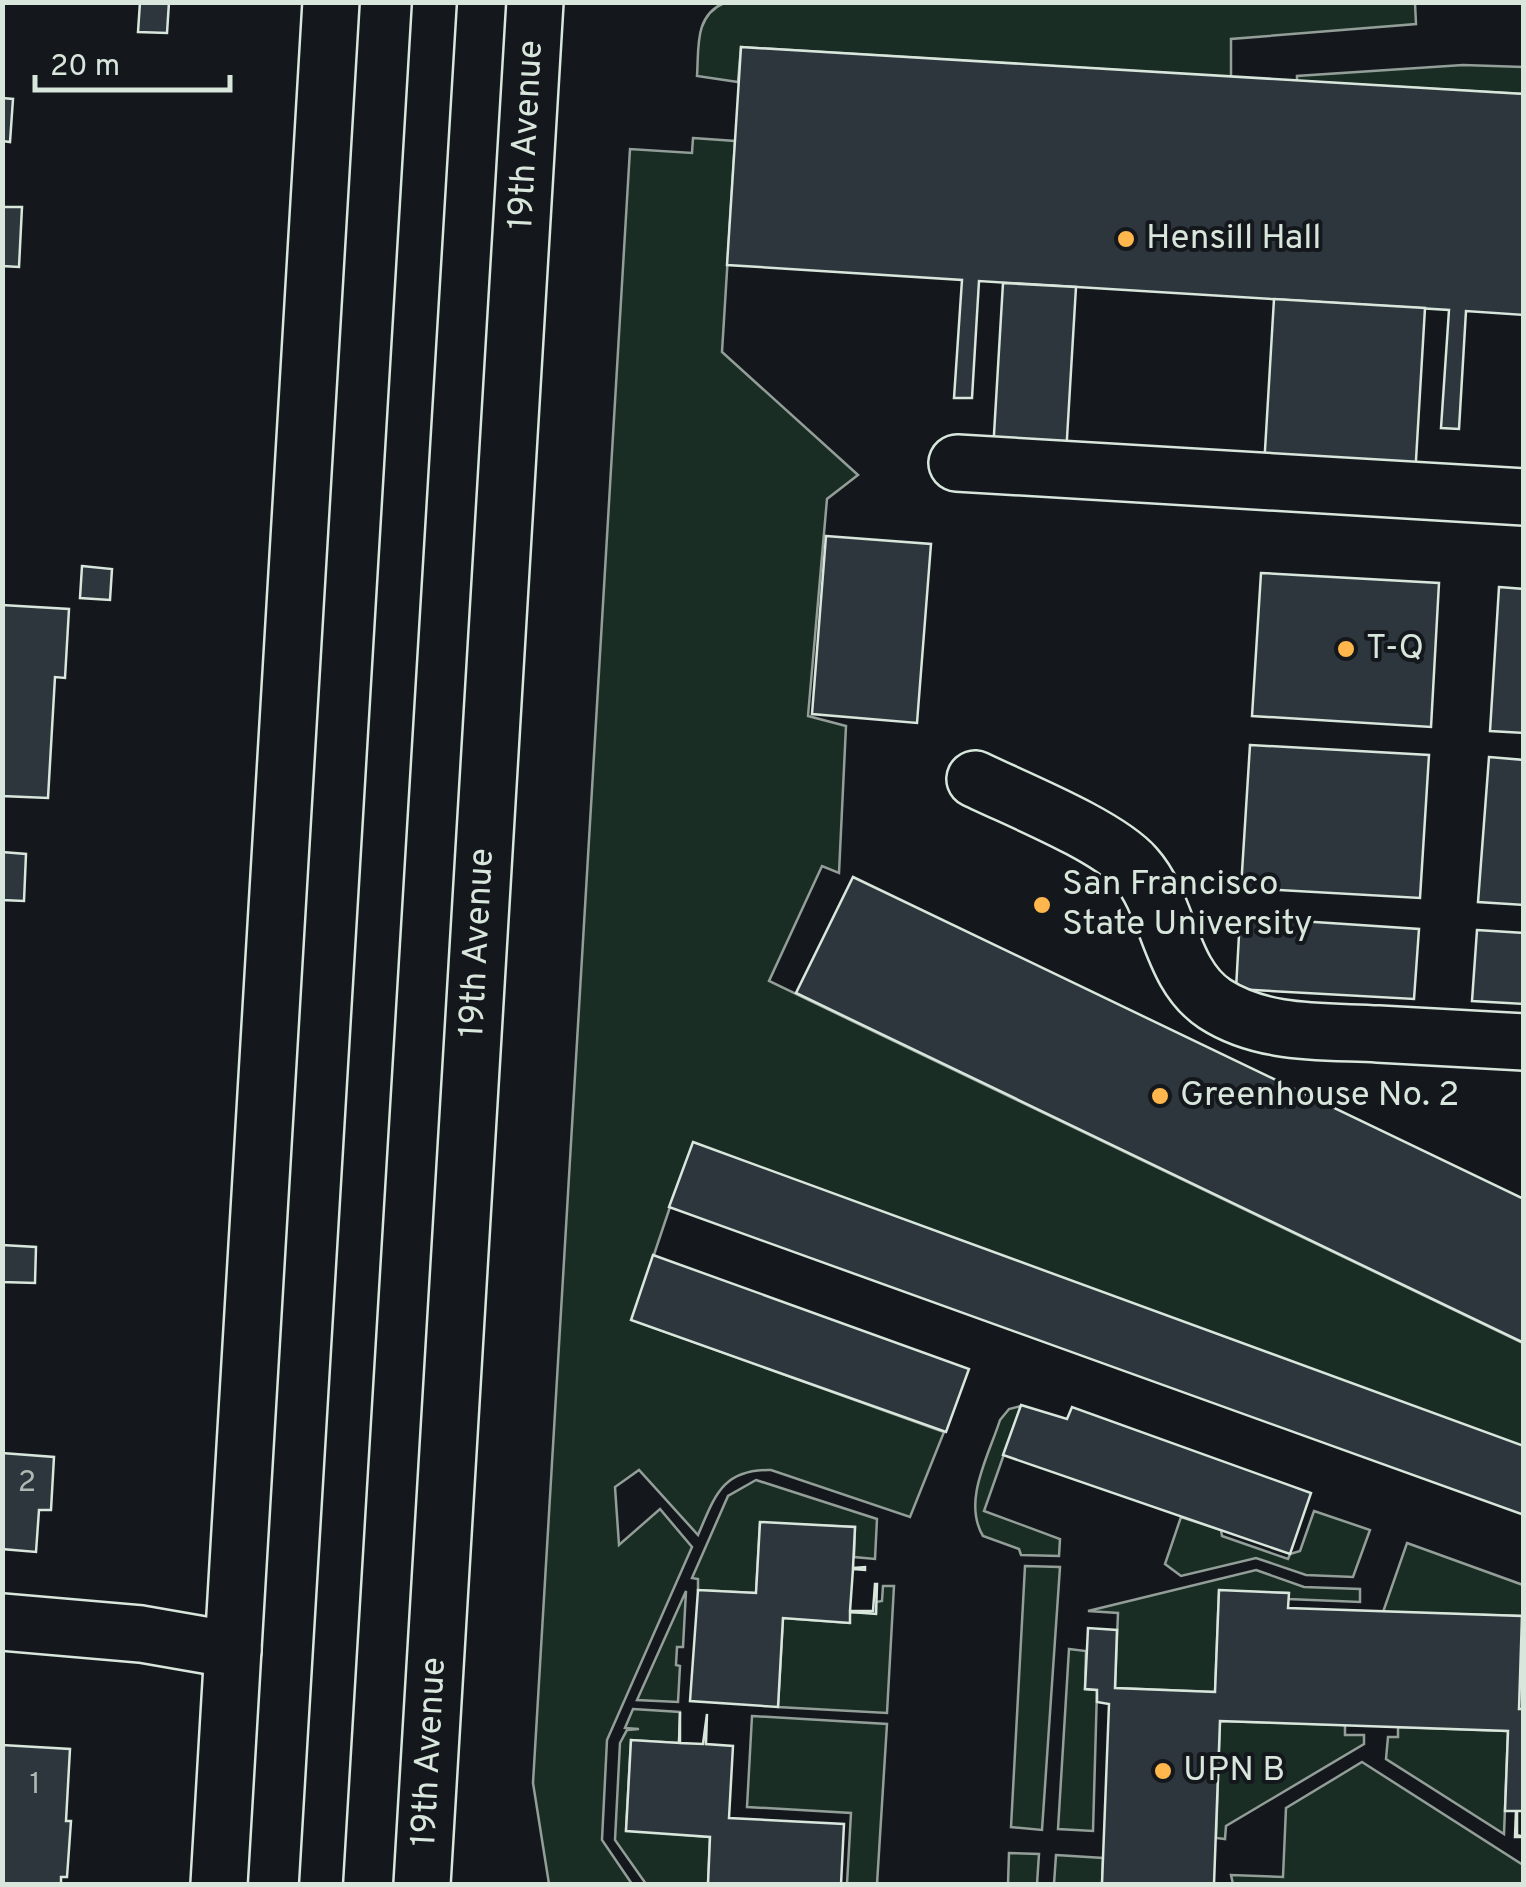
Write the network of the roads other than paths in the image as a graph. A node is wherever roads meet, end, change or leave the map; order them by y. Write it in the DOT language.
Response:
graph roads {
  1 [pos="331,2"];
  2 [pos="535,2"];
  3 [pos="957,463"];
  4 [pos="1524,497"];
  5 [pos="975,779"];
  6 [pos="1524,1042"];
  7 [pos="2,1622"];
  8 [pos="233,1650"];
  9 [pos="219,1884"];
  10 [pos="422,1884"];
  1 -- 8 [label="main road"];
  2 -- 10 [label="main road, 19th Avenue"];
  3 -- 4 [label="main road"];
  5 -- 6 [label="main road"];
  7 -- 8 [label="main road"];
  8 -- 9 [label="main road"];
}
